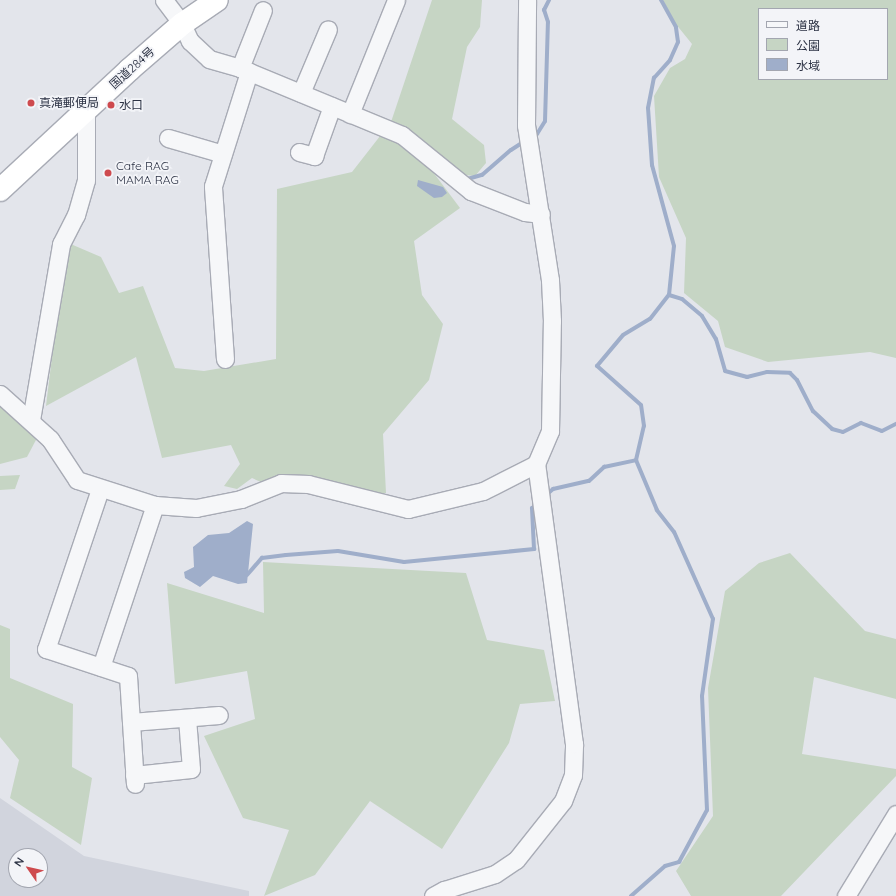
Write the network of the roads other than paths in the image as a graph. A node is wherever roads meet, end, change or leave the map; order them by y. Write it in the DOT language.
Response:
graph roads {
  1 [pos="164,0"];
  2 [pos="217,0"];
  3 [pos="396,0"];
  4 [pos="527,0"];
  5 [pos="263,10"];
  6 [pos="182,24"];
  7 [pos="328,29"];
  8 [pos="245,70"];
  9 [pos="301,93"];
  10 [pos="332,106"];
  11 [pos="86,110"];
  12 [pos="350,114"];
  13 [pos="168,138"];
  14 [pos="299,152"];
  15 [pos="223,154"];
  16 [pos="0,190"];
  17 [pos="541,214"];
  18 [pos="225,359"];
  19 [pos="0,394"];
  20 [pos="31,420"];
  21 [pos="536,464"];
  22 [pos="100,489"];
  23 [pos="155,504"];
  24 [pos="102,667"];
  25 [pos="219,715"];
  26 [pos="187,718"];
  27 [pos="131,722"];
  28 [pos="896,814"];
  29 [pos="433,896"];
  30 [pos="846,896"];
  1 -- 6 [label="street"];
  2 -- 6 [label="highway, 国道284号"];
  3 -- 12 [label="street"];
  4 -- 17 [label="street"];
  5 -- 8 [label="street"];
  6 -- 8 [label="street"];
  6 -- 11 [label="highway, 国道284号"];
  7 -- 9 [label="street"];
  8 -- 9 [label="street"];
  8 -- 15 [label="street"];
  9 -- 10 [label="street"];
  10 -- 12 [label="street"];
  10 -- 14 [label="street"];
  11 -- 16 [label="highway, 国道284号"];
  11 -- 20 [label="street"];
  12 -- 17 [label="street"];
  13 -- 15 [label="street"];
  15 -- 18 [label="street"];
  17 -- 21 [label="street"];
  19 -- 20 [label="street"];
  20 -- 22 [label="street"];
  21 -- 23 [label="street"];
  21 -- 29 [label="street"];
  22 -- 23 [label="street"];
  22 -- 24 [label="street"];
  23 -- 24 [label="street"];
  24 -- 27 [label="street"];
  25 -- 26 [label="street"];
  26 -- 27 [label="street"];
  26 -- 27 [label="street"];
  28 -- 30 [label="street"];
}
